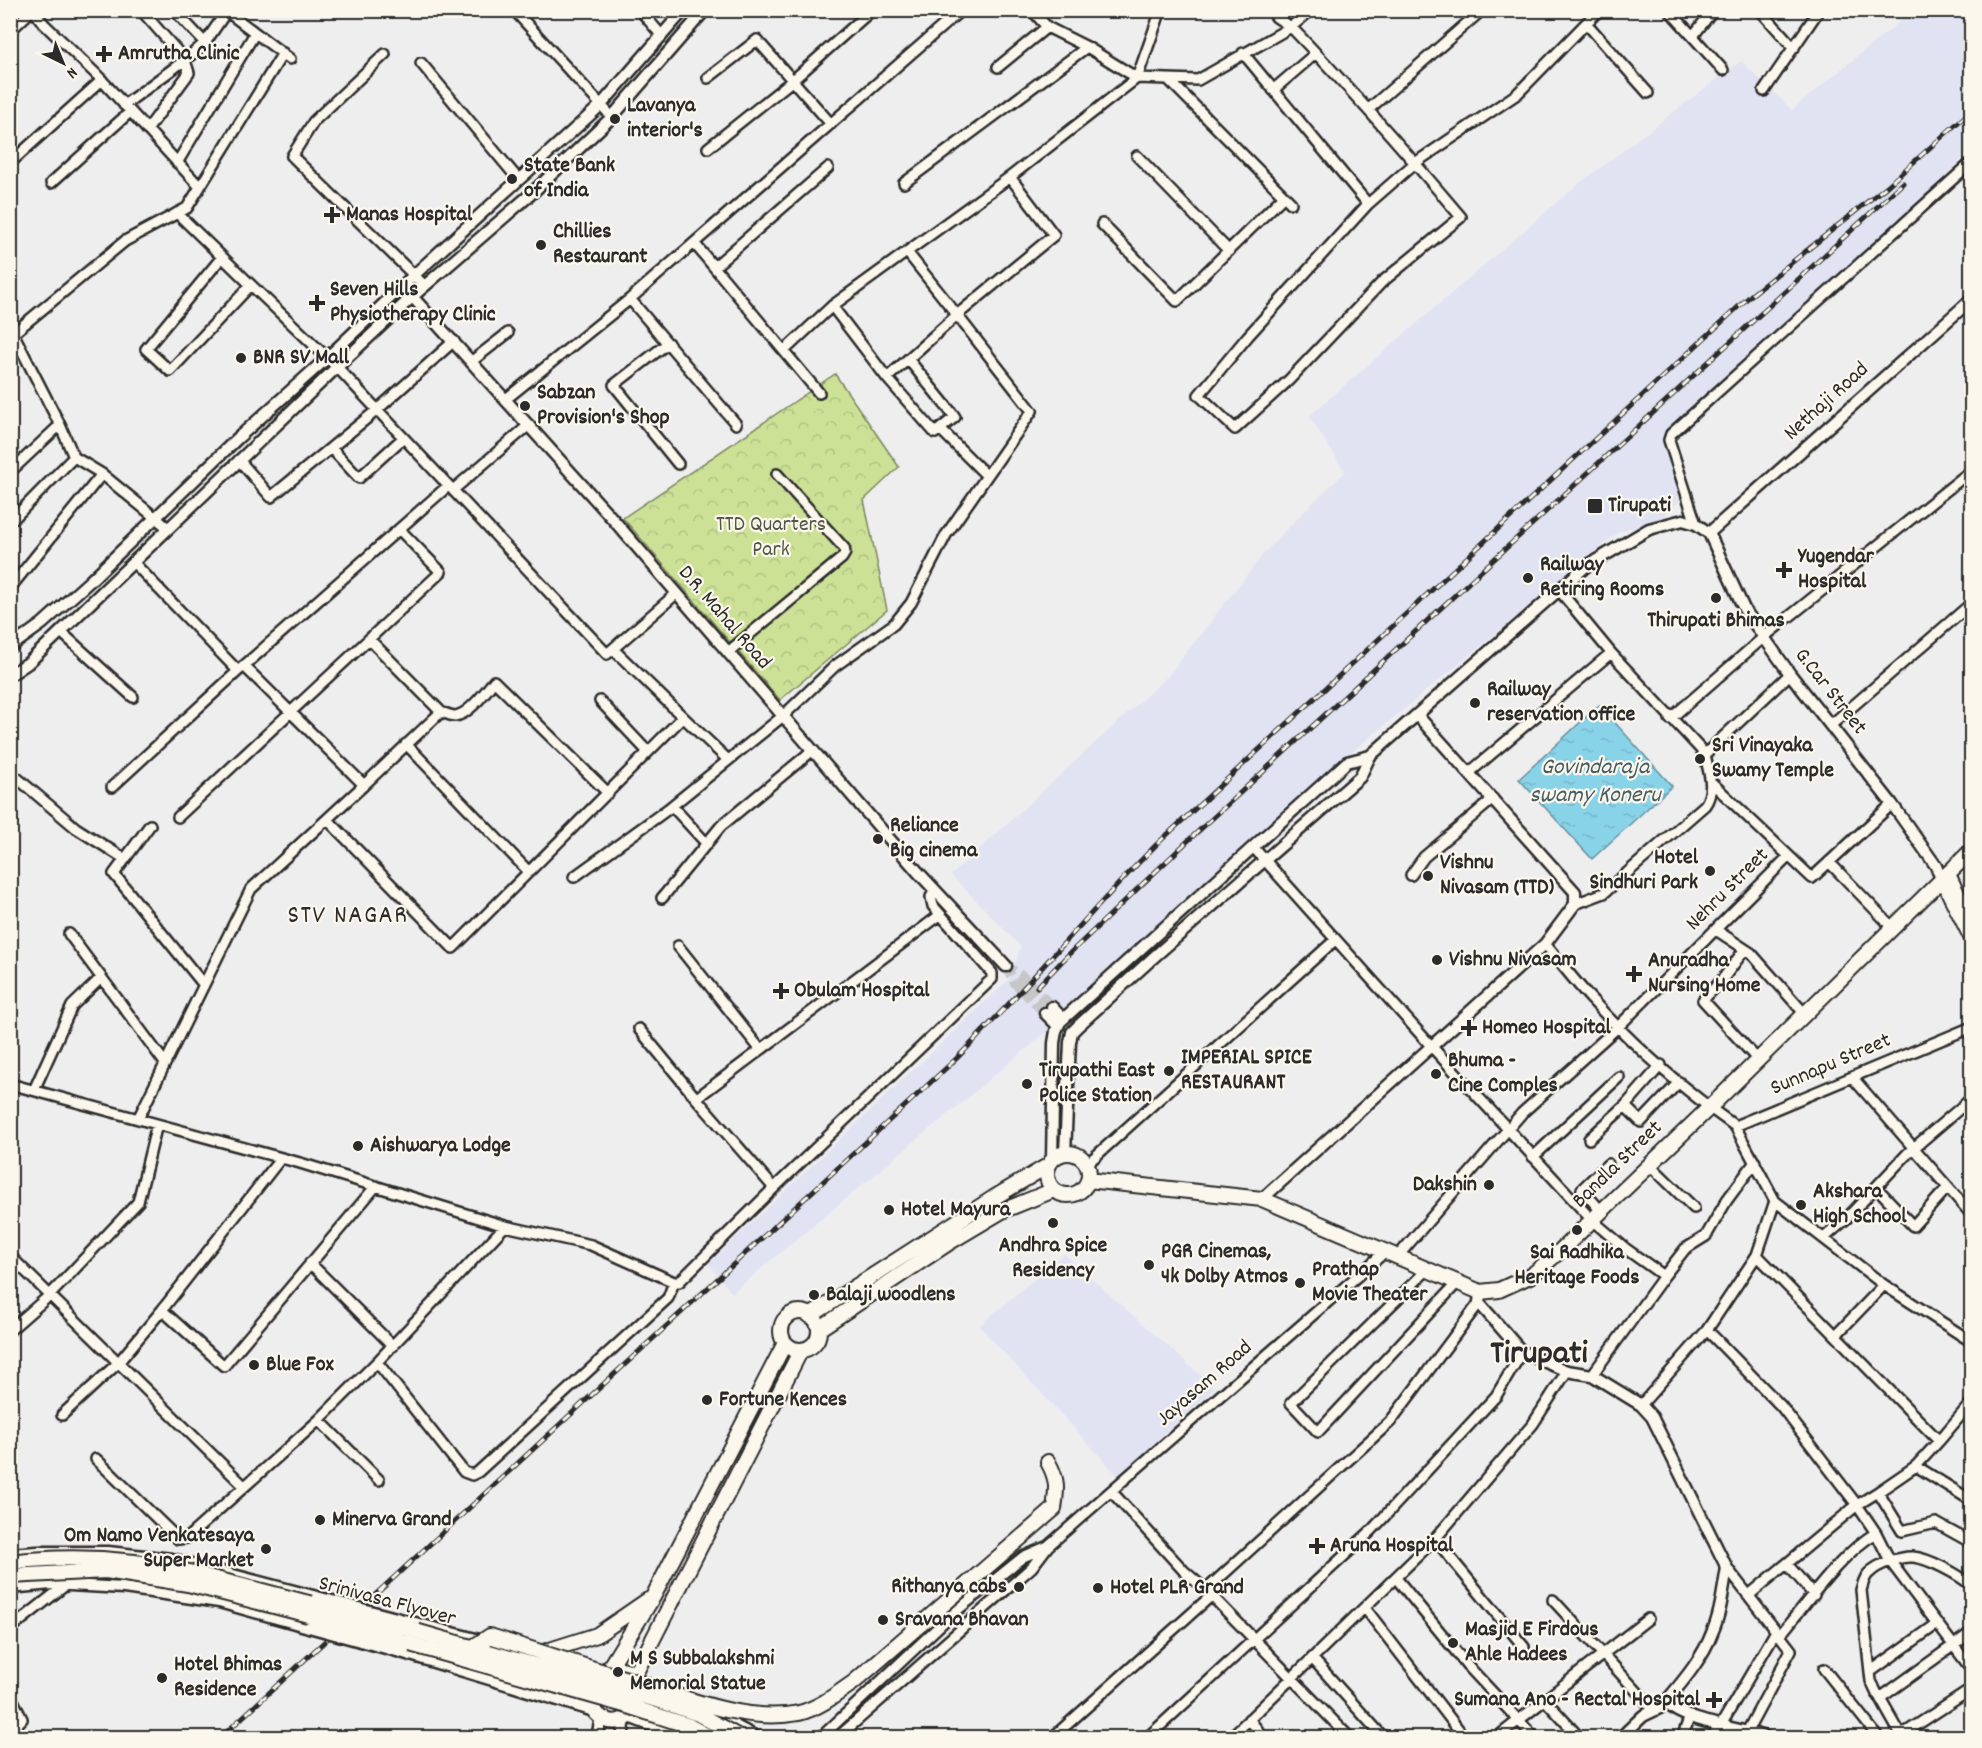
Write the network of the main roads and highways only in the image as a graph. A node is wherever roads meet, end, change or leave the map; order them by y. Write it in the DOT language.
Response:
graph roads {
  1 [pos="1971,850"];
  2 [pos="1941,872"];
  3 [pos="1971,922"];
  4 [pos="1971,941"];
  5 [pos="1050,1163"];
  6 [pos="1088,1180"];
  7 [pos="1054,1190"];
  8 [pos="810,1316"];
  9 [pos="819,1329"];
  10 [pos="785,1343"];
  11 [pos="801,1350"];
  12 [pos="1048,1462"];
  13 [pos="10,1562"];
  14 [pos="10,1576"];
  15 [pos="653,1597"];
  16 [pos="473,1647"];
  17 [pos="536,1655"];
  18 [pos="604,1670"];
  19 [pos="636,1678"];
  20 [pos="711,1737"];
  21 [pos="741,1737"];
  1 -- 2 [label="main road, Bandla Street"];
  2 -- 3 [label="main road"];
  2 -- 4 [label="main road"];
  2 -- 6 [label="main road, Bandla Street"];
  5 -- 6 [label="main road"];
  5 -- 7 [label="main road"];
  5 -- 8 [label="main road"];
  6 -- 7 [label="main road"];
  7 -- 9 [label="main road"];
  8 -- 9 [label="main road"];
  8 -- 10 [label="main road"];
  9 -- 11 [label="main road"];
  10 -- 11 [label="main road"];
  10 -- 15 [label="main road"];
  11 -- 19 [label="main road"];
  12 -- 16 [label="main road, bridge"];
  13 -- 16 [label="main road, Srinivasa Flyover, bridge"];
  14 -- 20 [label="main road, Srinivasa Flyover, bridge"];
  15 -- 17 [label="main road"];
  15 -- 18 [label="main road"];
  16 -- 21 [label="main road, Srinivasa Flyover, bridge"];
  18 -- 19 [label="main road"];
  18 -- 19 [label="main road"];
}
